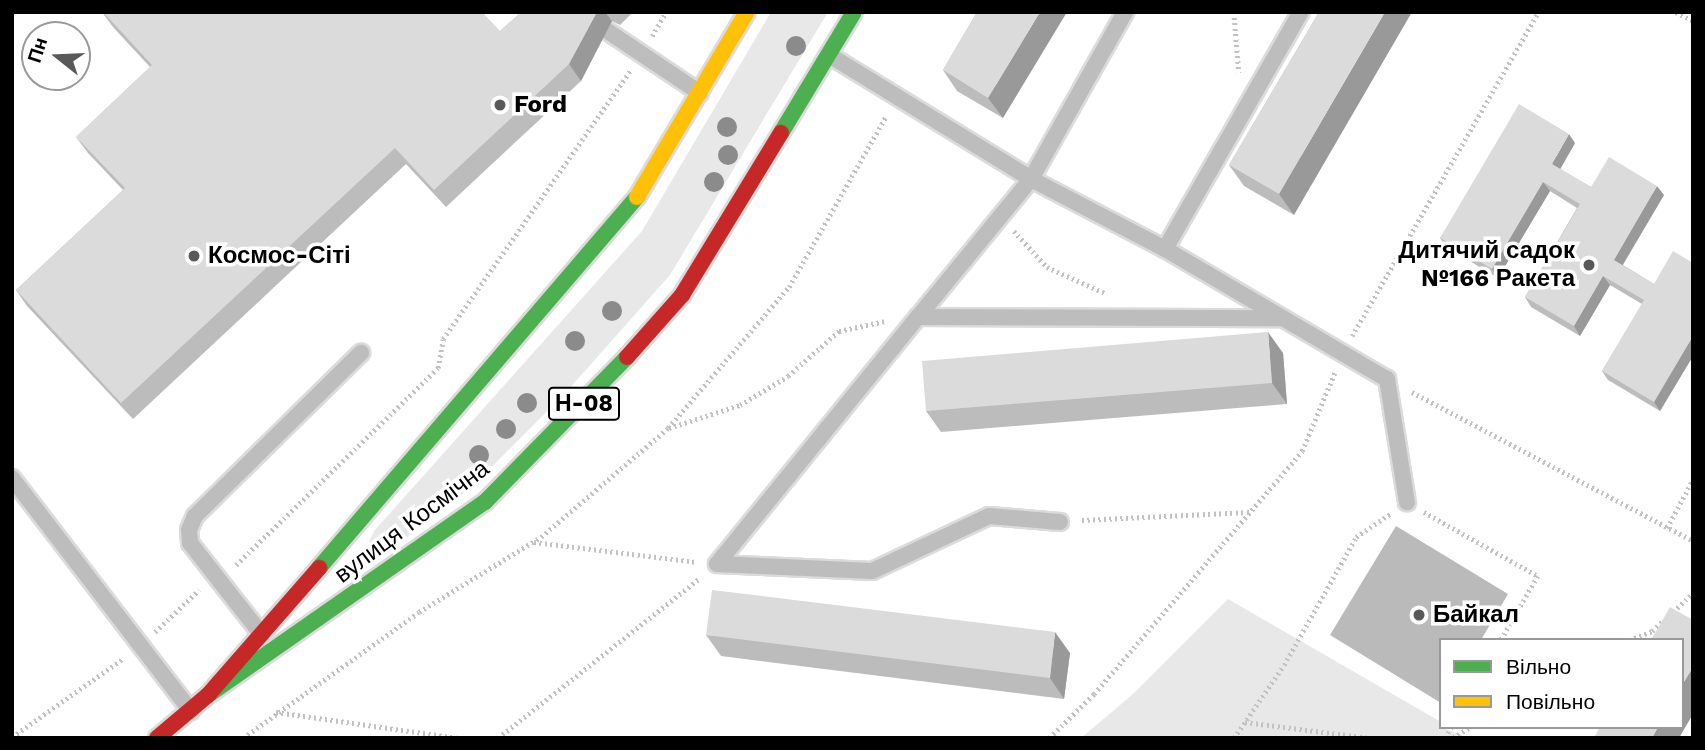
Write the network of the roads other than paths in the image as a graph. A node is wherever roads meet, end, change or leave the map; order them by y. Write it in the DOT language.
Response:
graph roads {
  1 [pos="747,12"];
  2 [pos="853,12"];
  3 [pos="1125,12"];
  4 [pos="1301,12"];
  5 [pos="606,30"];
  6 [pos="829,55"];
  7 [pos="700,93"];
  8 [pos="1031,179"];
  9 [pos="1165,249"];
  10 [pos="919,315"];
  11 [pos="1278,318"];
  12 [pos="361,353"];
  13 [pos="12,478"];
  14 [pos="1407,502"];
  15 [pos="1060,522"];
  16 [pos="262,635"];
  17 [pos="208,695"];
  18 [pos="191,711"];
  19 [pos="157,738"];
  1 -- 7 [label="main road, вулиця Космічна / Н-08"];
  2 -- 6 [label="main road, вулиця Космічна / Н-08"];
  3 -- 8 [label="lane"];
  4 -- 9 [label="lane"];
  5 -- 7 [label="lane"];
  6 -- 8 [label="lane"];
  6 -- 17 [label="main road, вулиця Космічна / Н-08"];
  7 -- 16 [label="main road, вулиця Космічна / Н-08"];
  8 -- 9 [label="lane"];
  8 -- 10 [label="lane"];
  9 -- 11 [label="lane"];
  10 -- 11 [label="lane"];
  10 -- 15 [label="lane"];
  11 -- 14 [label="lane"];
  12 -- 16 [label="lane"];
  13 -- 18 [label="lane"];
  16 -- 17 [label="main road, вулиця Космічна / Н-08"];
  17 -- 18 [label="main road, вулиця Космічна / Н-08"];
  18 -- 19 [label="main road, вулиця Космічна / Н-08"];
}
